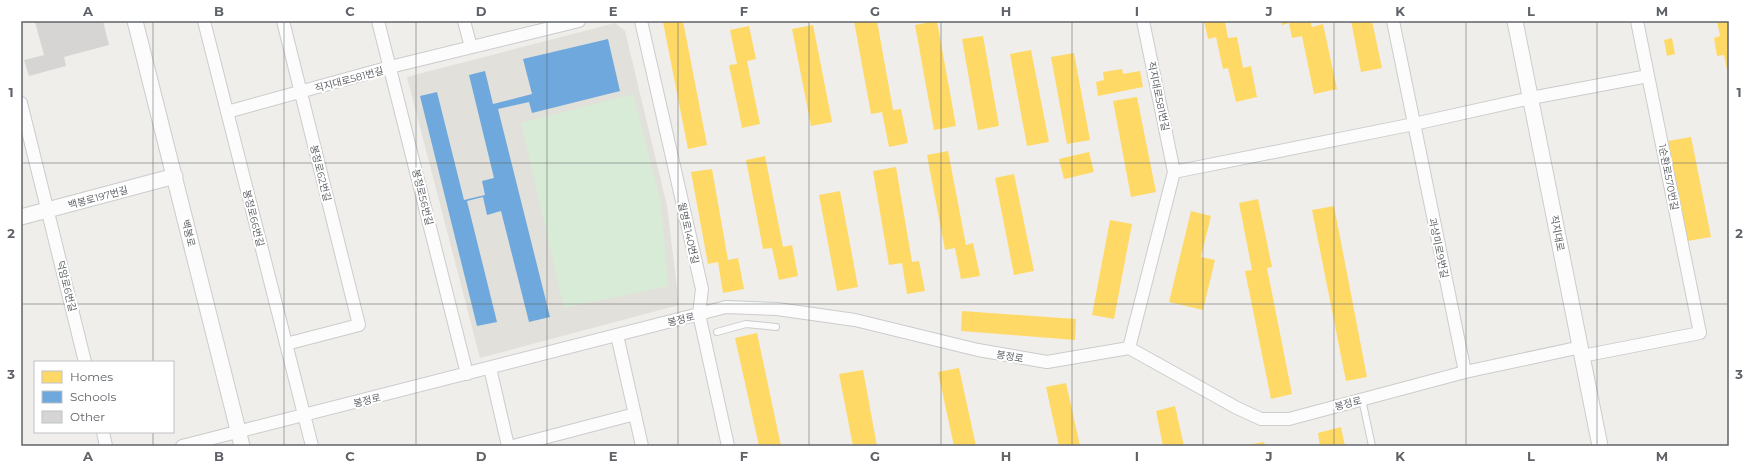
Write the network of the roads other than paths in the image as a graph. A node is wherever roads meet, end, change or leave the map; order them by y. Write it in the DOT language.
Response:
graph roads {
  1 [pos="136,21"];
  2 [pos="204,21"];
  3 [pos="283,21"];
  4 [pos="378,21"];
  5 [pos="464,21"];
  6 [pos="578,21"];
  7 [pos="641,21"];
  8 [pos="1143,21"];
  9 [pos="1393,21"];
  10 [pos="1515,21"];
  11 [pos="1637,21"];
  12 [pos="550,24"];
  13 [pos="471,47"];
  14 [pos="390,67"];
  15 [pos="1648,76"];
  16 [pos="300,92"];
  17 [pos="1531,98"];
  18 [pos="21,103"];
  19 [pos="227,112"];
  20 [pos="1414,124"];
  21 [pos="1174,172"];
  22 [pos="175,176"];
  23 [pos="48,210"];
  24 [pos="21,217"];
  25 [pos="699,314"];
  26 [pos="776,328"];
  27 [pos="717,332"];
  28 [pos="1700,334"];
  29 [pos="617,335"];
  30 [pos="286,344"];
  31 [pos="1129,348"];
  32 [pos="1581,351"];
  33 [pos="85,361"];
  34 [pos="490,368"];
  35 [pos="1465,372"];
  36 [pos="467,374"];
  37 [pos="1362,400"];
  38 [pos="635,414"];
  39 [pos="304,416"];
  40 [pos="103,433"];
  41 [pos="240,439"];
  42 [pos="106,446"];
  43 [pos="182,446"];
  44 [pos="312,446"];
  45 [pos="508,446"];
  46 [pos="513,446"];
  47 [pos="642,446"];
  48 [pos="728,446"];
  49 [pos="1372,446"];
  50 [pos="1600,446"];
  1 -- 22 [label="street, 백봉로"];
  2 -- 19 [label="street, 봉정로66번길"];
  3 -- 16 [label="street, 봉정로62번길"];
  4 -- 14 [label="street, 봉정로56번길"];
  5 -- 13 [label="street"];
  6 -- 12 [label="street, 직지대로581번길"];
  7 -- 25 [label="street, 월명로140번길"];
  8 -- 21 [label="street, 직지대로581번길"];
  9 -- 20 [label="street, 과상미로9번길"];
  10 -- 17 [label="street, 직지대로"];
  11 -- 15 [label="street, 1순환로570번길"];
  12 -- 13 [label="street, 직지대로581번길"];
  13 -- 14 [label="street, 직지대로581번길"];
  14 -- 16 [label="street, 직지대로581번길"];
  14 -- 36 [label="street, 봉정로56번길"];
  15 -- 17 [label="street"];
  15 -- 28 [label="street, 1순환로570번길"];
  16 -- 19 [label="street, 직지대로581번길"];
  16 -- 30 [label="street, 봉정로62번길"];
  17 -- 20 [label="street"];
  17 -- 32 [label="street, 직지대로"];
  18 -- 23 [label="street, 덕암로6번길"];
  19 -- 30 [label="street, 봉정로66번길"];
  20 -- 21 [label="street"];
  20 -- 35 [label="street, 과상미로9번길"];
  21 -- 31 [label="street"];
  22 -- 23 [label="street, 백봉로197번길"];
  22 -- 41 [label="street, 백봉로"];
  23 -- 24 [label="street, 백봉로197번길"];
  23 -- 33 [label="street, 덕암로6번길"];
  25 -- 29 [label="street, 봉정로"];
  25 -- 31 [label="street, 봉정로"];
  25 -- 48 [label="street, 월명로140번길"];
  26 -- 27 [label="lane"];
  28 -- 32 [label="street, 봉정로"];
  29 -- 34 [label="street, 봉정로"];
  29 -- 38 [label="street"];
  30 -- 39 [label="street, 봉정로66번길"];
  31 -- 37 [label="street, 봉정로"];
  32 -- 35 [label="street, 봉정로"];
  32 -- 50 [label="street, 직지대로"];
  34 -- 36 [label="street, 봉정로"];
  34 -- 45 [label="street"];
  35 -- 37 [label="street, 봉정로"];
  36 -- 39 [label="street, 봉정로"];
  37 -- 49 [label="lane"];
  38 -- 46 [label="street"];
  38 -- 47 [label="street"];
  39 -- 41 [label="street, 봉정로"];
  39 -- 44 [label="street, 봉정로66번길"];
  40 -- 42 [label="street"];
  41 -- 43 [label="street, 봉정로"];
}
